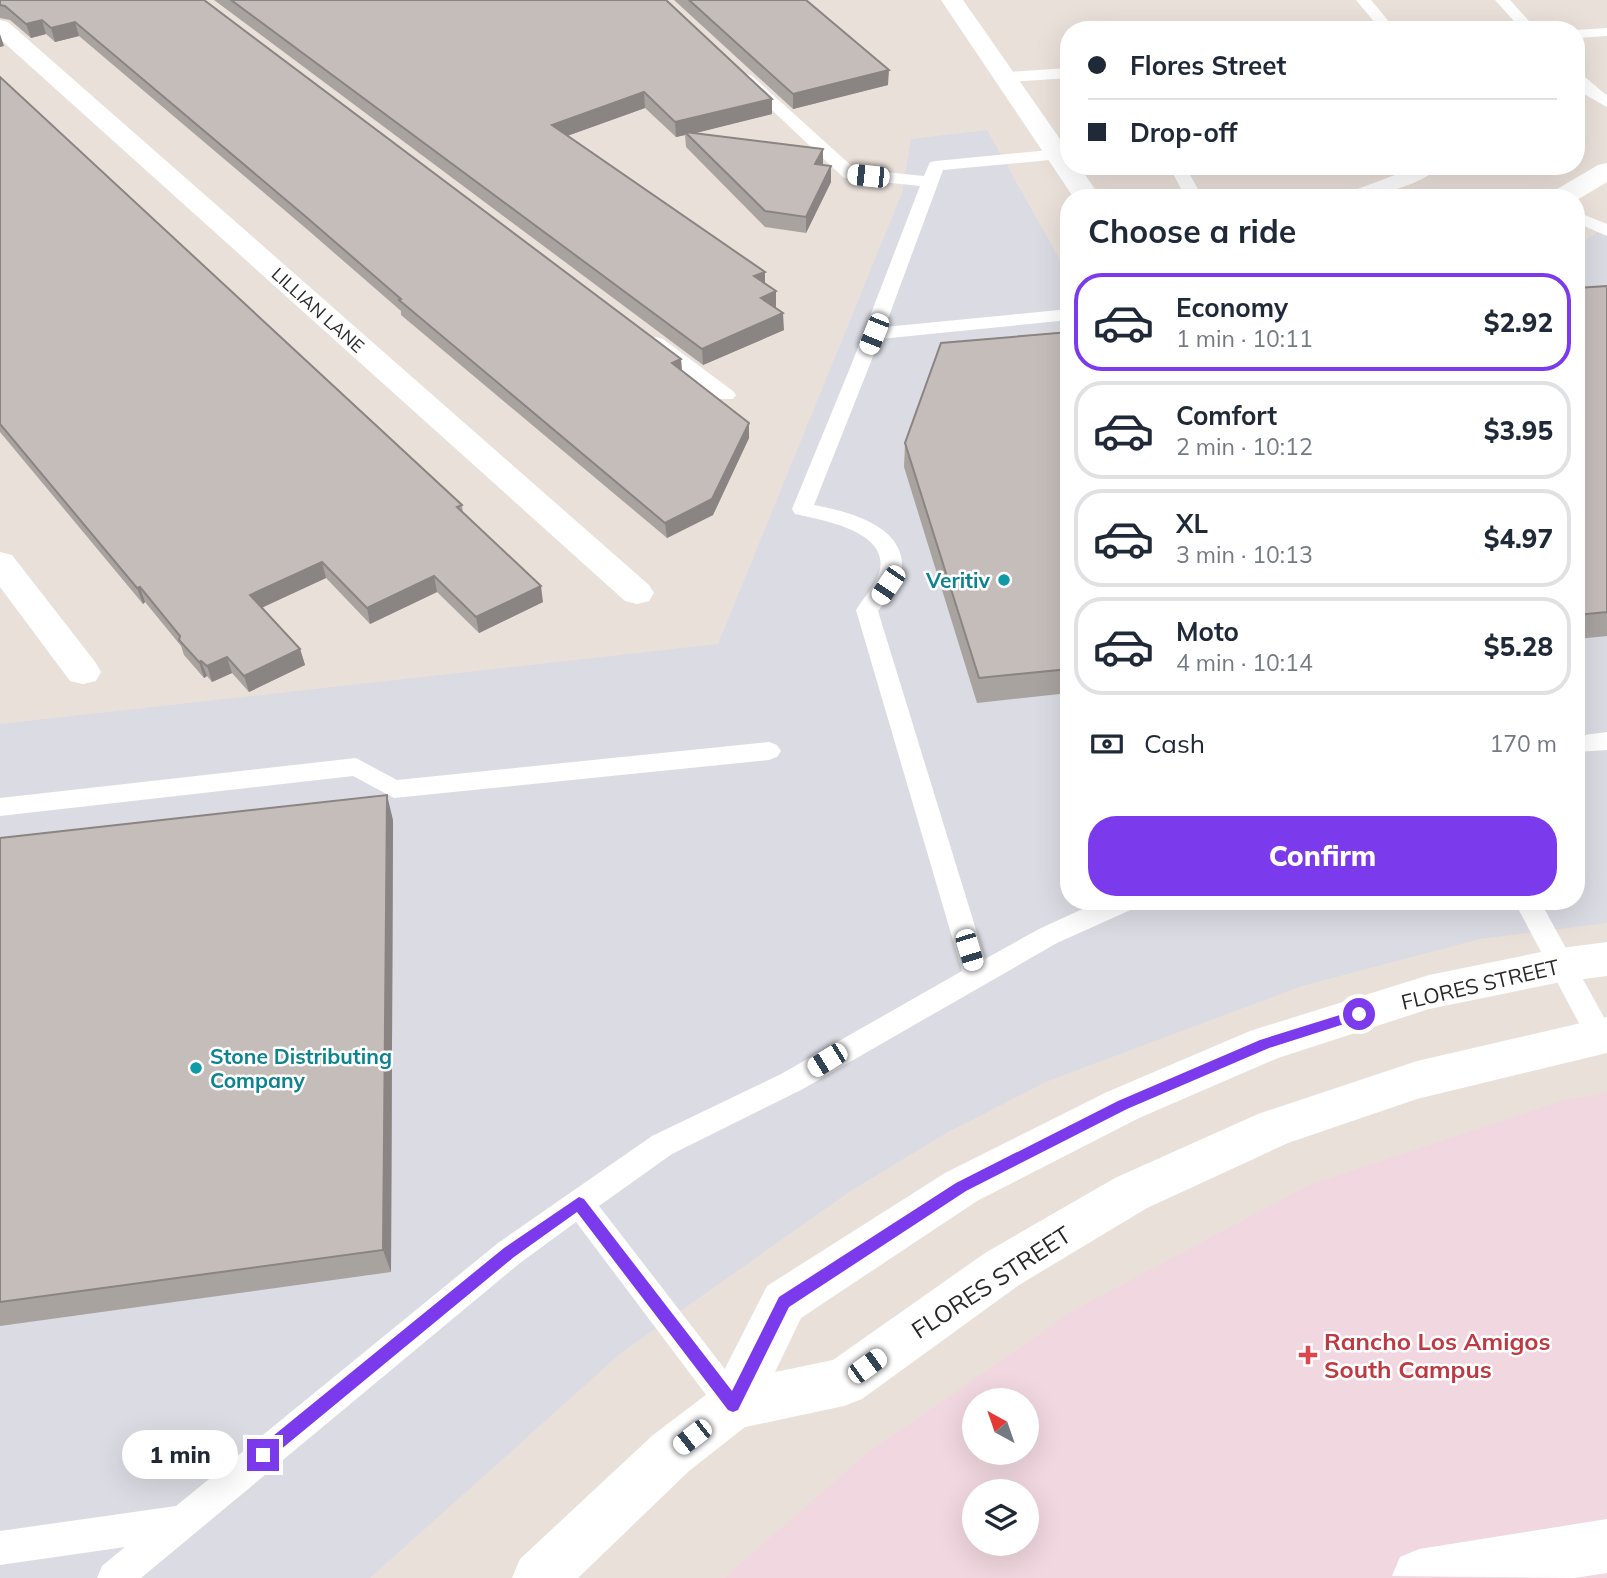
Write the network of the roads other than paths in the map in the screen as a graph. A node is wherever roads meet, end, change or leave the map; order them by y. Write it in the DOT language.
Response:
graph roads {
  1 [pos="952,0"];
  2 [pos="1363,0"];
  3 [pos="1502,0"];
  4 [pos="1381,21"];
  5 [pos="1522,21"];
  6 [pos="0,27"];
  7 [pos="1607,32"];
  8 [pos="1585,33"];
  9 [pos="731,64"];
  10 [pos="1060,74"];
  11 [pos="1007,77"];
  12 [pos="1585,87"];
  13 [pos="1607,102"];
  14 [pos="1060,154"];
  15 [pos="1607,171"];
  16 [pos="1415,175"];
  17 [pos="929,182"];
  18 [pos="1376,189"];
  19 [pos="1576,189"];
  20 [pos="1585,221"];
  21 [pos="1607,231"];
  22 [pos="1060,316"];
  23 [pos="638,329"];
  24 [pos="874,334"];
  25 [pos="726,395"];
  26 [pos="0,563"];
  27 [pos="637,593"];
  28 [pos="83,672"];
  29 [pos="1607,741"];
  30 [pos="1585,743"];
  31 [pos="769,751"];
  32 [pos="0,807"];
  33 [pos="1106,910"];
  34 [pos="1532,910"];
  35 [pos="1607,959"];
  36 [pos="1562,965"];
  37 [pos="977,976"];
  38 [pos="1604,1035"];
  39 [pos="579,1203"];
  40 [pos="733,1405"];
  41 [pos="181,1522"];
  42 [pos="1607,1546"];
  43 [pos="0,1548"];
  44 [pos="1419,1576"];
  45 [pos="114,1578"];
  46 [pos="539,1578"];
  1 -- 11 [label="street"];
  2 -- 4 [label="lane"];
  3 -- 5 [label="lane"];
  6 -- 27 [label="street, LILLIAN LANE"];
  7 -- 8 [label="lane"];
  9 -- 17 [label="lane"];
  10 -- 11 [label="lane"];
  11 -- 14 [label="street"];
  12 -- 13 [label="lane"];
  14 -- 17 [label="lane"];
  15 -- 19 [label="street"];
  16 -- 18 [label="lane"];
  17 -- 24 [label="lane"];
  20 -- 21 [label="lane"];
  22 -- 24 [label="lane"];
  23 -- 25 [label="lane"];
  24 -- 37 [label="lane"];
  26 -- 28 [label="street"];
  29 -- 30 [label="lane"];
  31 -- 32 [label="lane"];
  33 -- 37 [label="lane"];
  34 -- 36 [label="lane"];
  35 -- 36 [label="street, FLORES STREET"];
  36 -- 38 [label="lane"];
  36 -- 40 [label="street, FLORES STREET"];
  37 -- 39 [label="lane"];
  38 -- 40 [label="street, FLORES STREET"];
  39 -- 40 [label="lane"];
  39 -- 41 [label="lane"];
  40 -- 46 [label="street, FLORES STREET"];
  41 -- 43 [label="lane"];
  41 -- 45 [label="lane"];
  42 -- 44 [label="street"];
}
